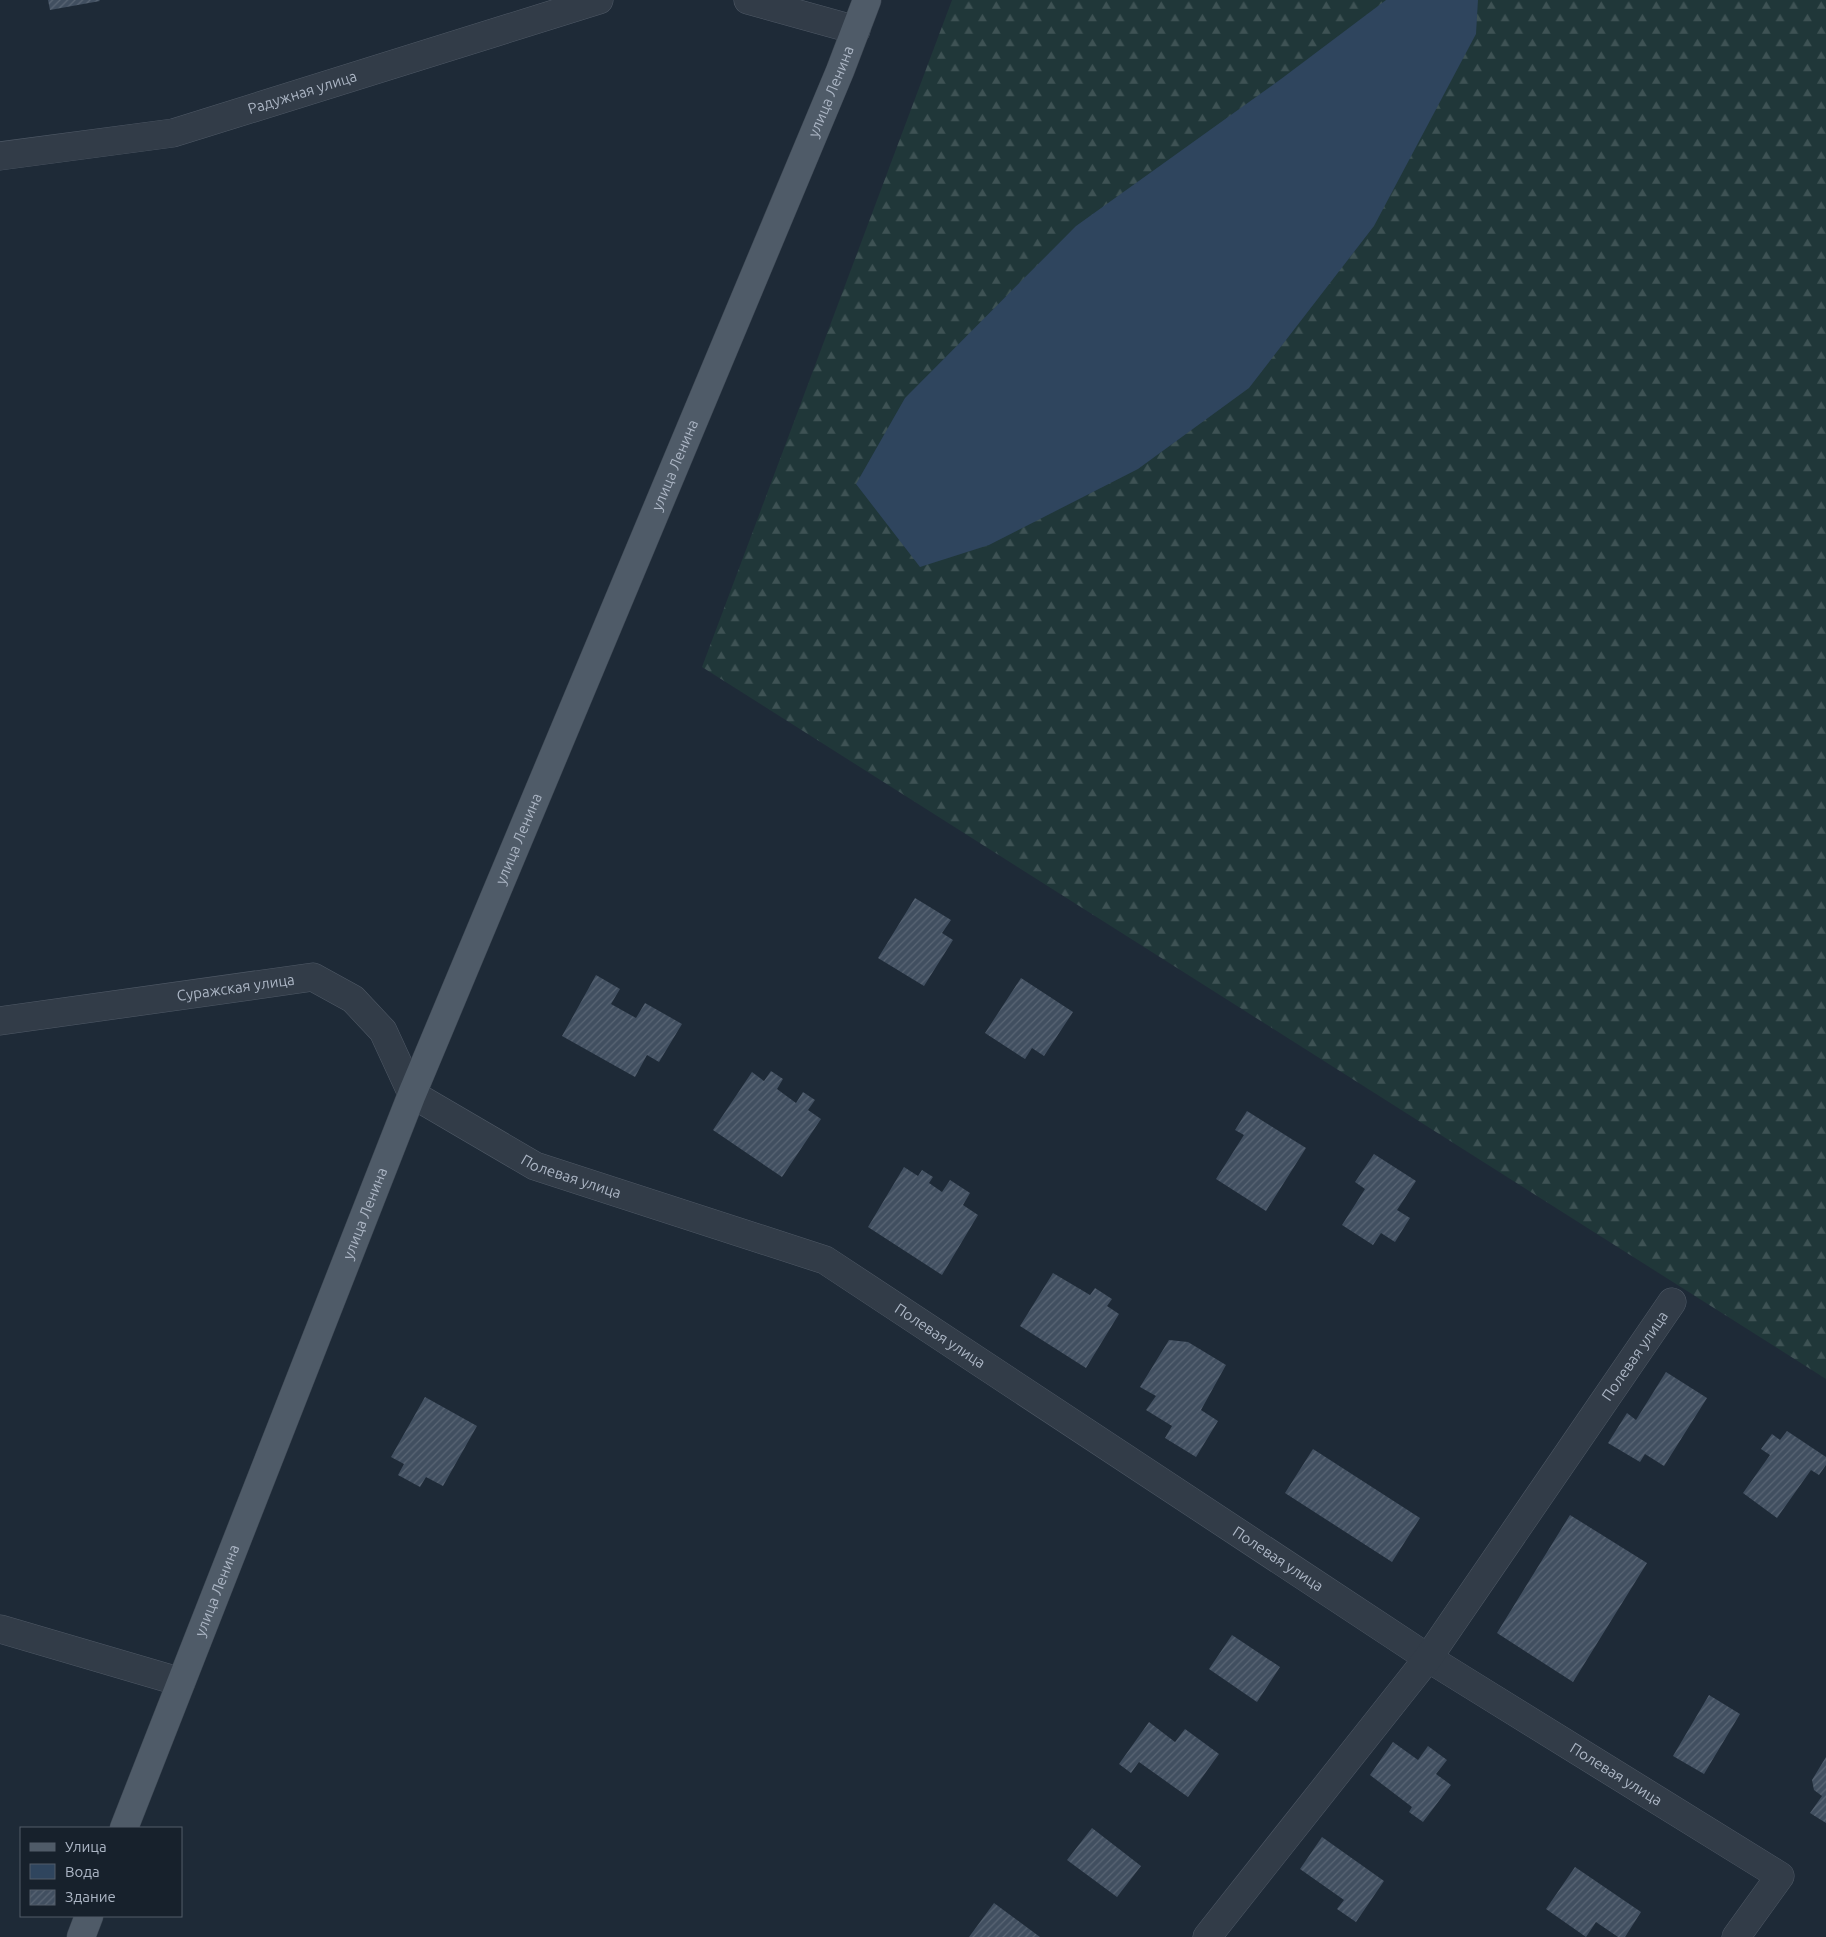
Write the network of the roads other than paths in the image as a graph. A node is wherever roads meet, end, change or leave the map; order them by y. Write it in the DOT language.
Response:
graph roads {
  1 [pos="599,0"];
  2 [pos="748,0"];
  3 [pos="867,0"];
  4 [pos="856,30"];
  5 [pos="0,156"];
  6 [pos="0,1021"];
  7 [pos="412,1094"];
  8 [pos="1672,1302"];
  9 [pos="0,1629"];
  10 [pos="1428,1658"];
  11 [pos="181,1682"];
  12 [pos="124,1827"];
  13 [pos="89,1917"];
  14 [pos="81,1937"];
  15 [pos="1206,1937"];
  16 [pos="1736,1937"];
  1 -- 5 [label="street, Радужная улица"];
  2 -- 4 [label="street"];
  3 -- 4 [label="main road, улица Ленина"];
  4 -- 7 [label="main road, улица Ленина"];
  6 -- 7 [label="street, Суражская улица"];
  7 -- 10 [label="street, Полевая улица"];
  7 -- 11 [label="main road, улица Ленина"];
  8 -- 10 [label="street, Полевая улица"];
  9 -- 11 [label="street"];
  10 -- 15 [label="street, Полевая улица"];
  10 -- 16 [label="street, Полевая улица"];
  11 -- 12 [label="main road, улица Ленина"];
  13 -- 14 [label="main road"];
}
